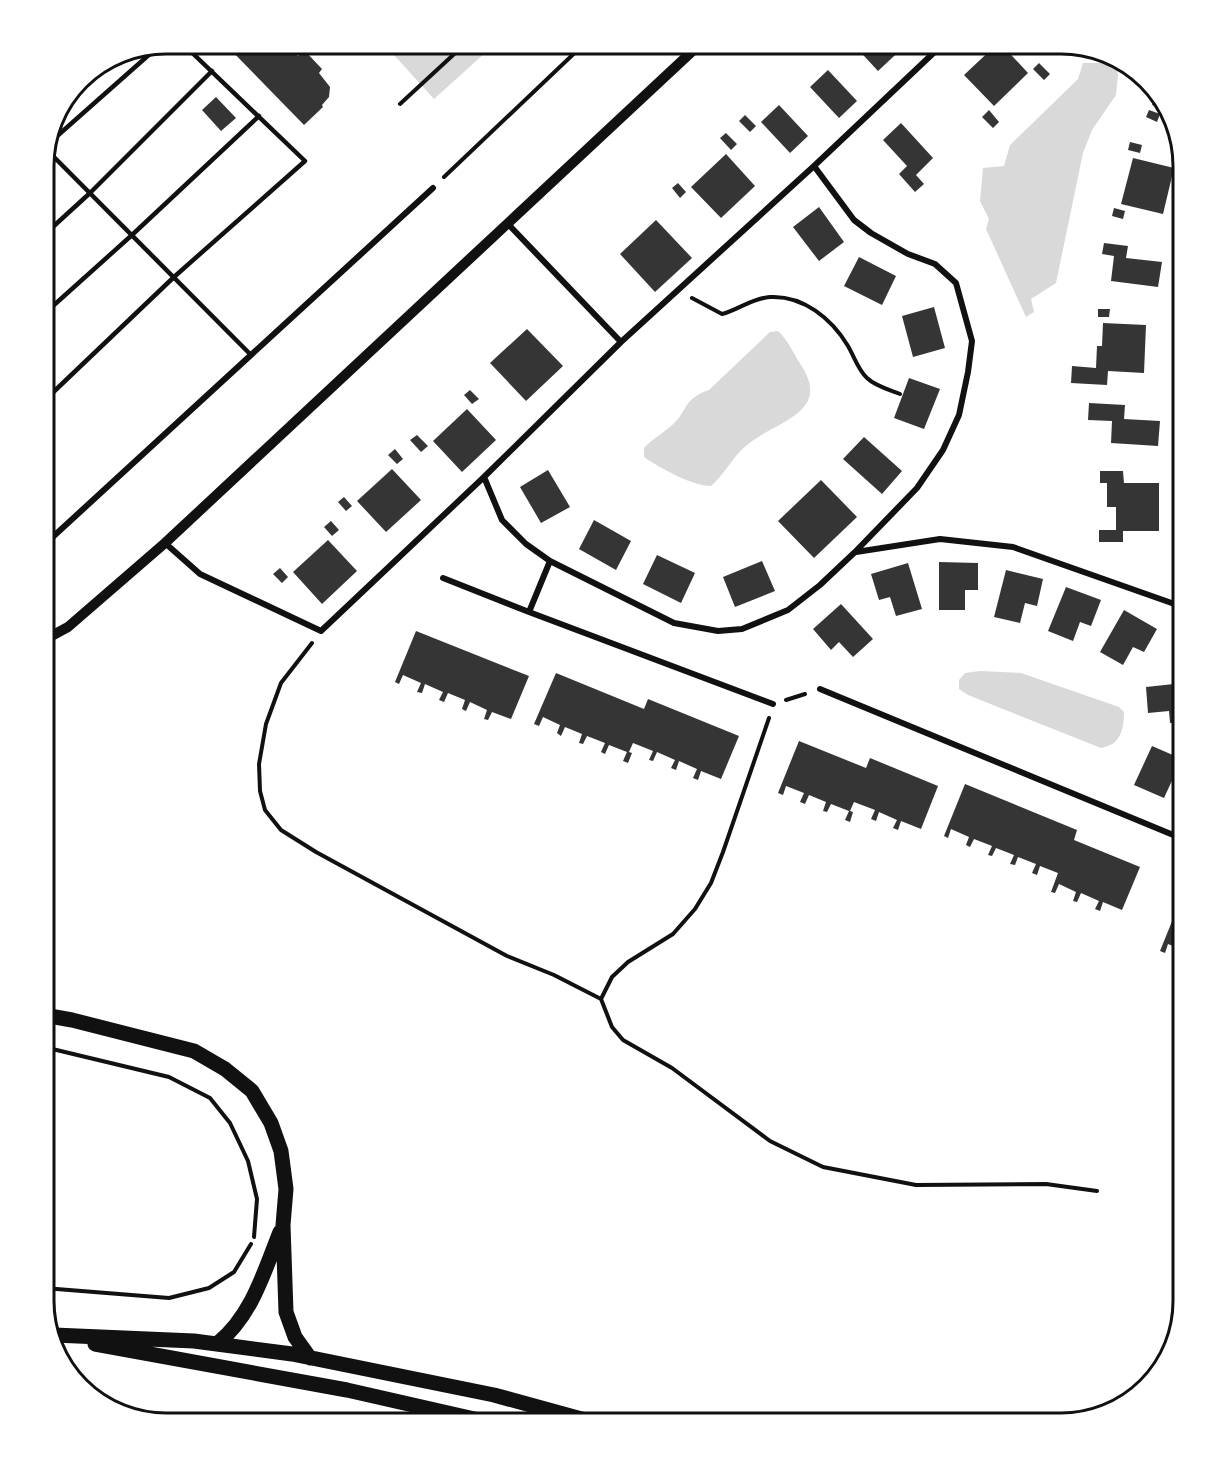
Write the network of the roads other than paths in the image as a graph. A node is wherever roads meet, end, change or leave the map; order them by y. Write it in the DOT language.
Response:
graph roads {
  1 [pos="194,54"];
  2 [pos="689,54"];
  3 [pos="932,54"];
  4 [pos="148,55"];
  5 [pos="212,71"];
  6 [pos="259,116"];
  7 [pos="58,137"];
  8 [pos="54,155"];
  9 [pos="814,166"];
  10 [pos="433,188"];
  11 [pos="90,193"];
  12 [pos="508,224"];
  13 [pos="54,226"];
  14 [pos="132,235"];
  15 [pos="174,277"];
  16 [pos="54,305"];
  17 [pos="621,342"];
  18 [pos="251,355"];
  19 [pos="54,391"];
  20 [pos="484,477"];
  21 [pos="54,536"];
  22 [pos="165,543"];
  23 [pos="855,552"];
  24 [pos="550,561"];
  25 [pos="443,578"];
  26 [pos="1173,603"];
  27 [pos="529,612"];
  28 [pos="54,635"];
  29 [pos="820,689"];
  30 [pos="773,704"];
  31 [pos="1173,834"];
  32 [pos="54,1017"];
  33 [pos="283,1225"];
  34 [pos="60,1336"];
  35 [pos="60,1337"];
  36 [pos="219,1343"];
  37 [pos="310,1358"];
  38 [pos="445,1413"];
  39 [pos="557,1413"];
  1 -- 5 [label="lane"];
  2 -- 12 [label="street"];
  3 -- 9 [label="street"];
  4 -- 7 [label="lane"];
  5 -- 6 [label="lane"];
  5 -- 11 [label="lane"];
  6 -- 14 [label="lane"];
  6 -- 15 [label="lane"];
  8 -- 11 [label="lane"];
  9 -- 17 [label="street"];
  9 -- 23 [label="street"];
  10 -- 18 [label="street"];
  11 -- 13 [label="lane"];
  11 -- 14 [label="lane"];
  12 -- 17 [label="street"];
  12 -- 22 [label="street"];
  14 -- 15 [label="lane"];
  14 -- 16 [label="lane"];
  15 -- 18 [label="lane"];
  15 -- 19 [label="lane"];
  17 -- 20 [label="street"];
  18 -- 21 [label="street"];
  20 -- 22 [label="street"];
  20 -- 24 [label="street"];
  22 -- 28 [label="street"];
  23 -- 24 [label="street"];
  23 -- 26 [label="street"];
  24 -- 27 [label="street"];
  25 -- 27 [label="street"];
  27 -- 30 [label="street"];
  29 -- 31 [label="street"];
  32 -- 33 [label="main road"];
  33 -- 36 [label="main road"];
  33 -- 37 [label="main road"];
  34 -- 36 [label="main road"];
  35 -- 38 [label="main road"];
  36 -- 37 [label="main road"];
  37 -- 39 [label="main road"];
}
